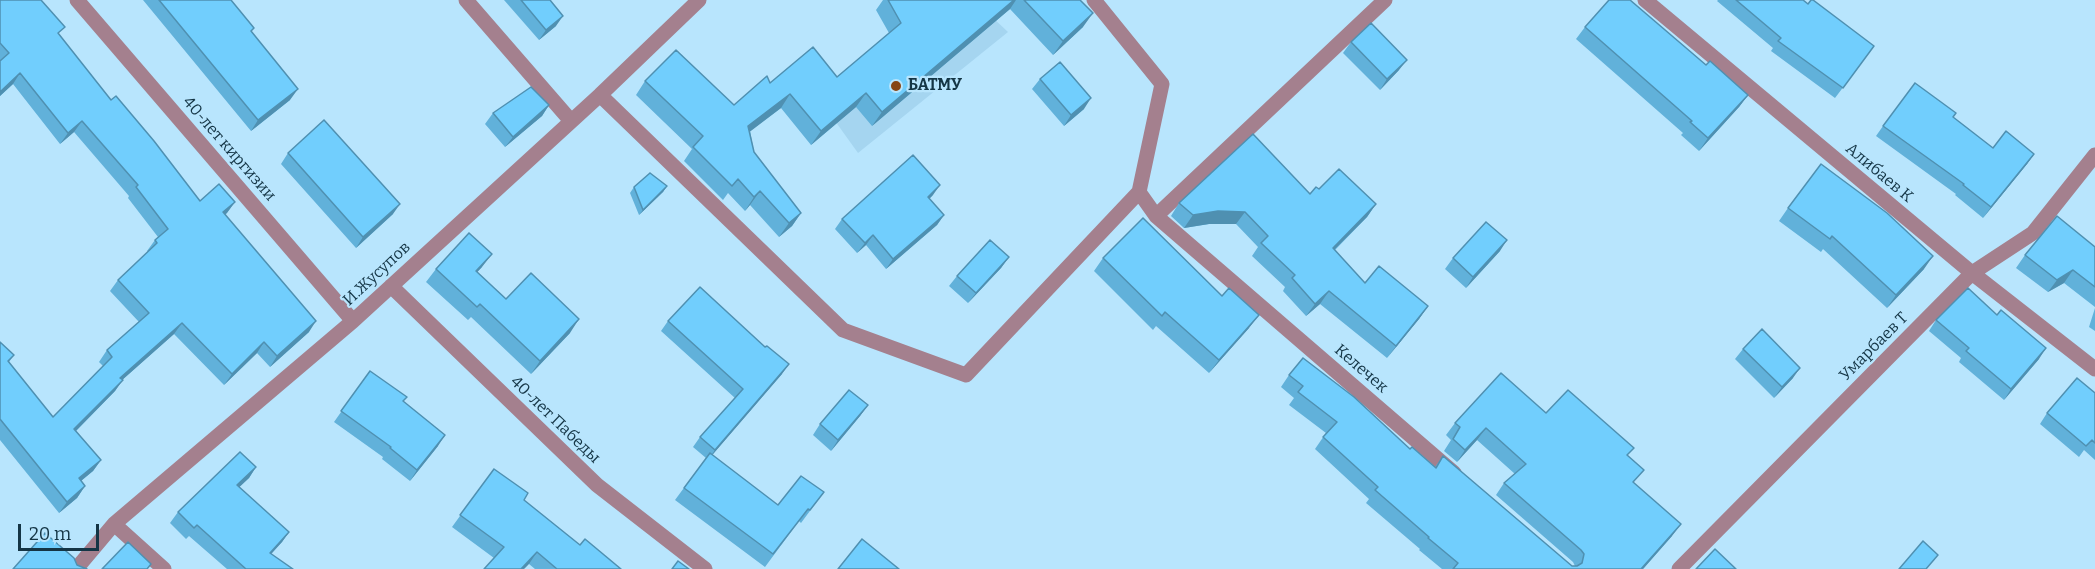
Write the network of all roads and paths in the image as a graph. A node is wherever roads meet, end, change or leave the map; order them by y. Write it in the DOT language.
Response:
graph roads {
  1 [pos="77,0"];
  2 [pos="466,0"];
  3 [pos="699,0"];
  4 [pos="1094,0"];
  5 [pos="1385,0"];
  6 [pos="1645,0"];
  7 [pos="600,95"];
  8 [pos="571,121"];
  9 [pos="2095,155"];
  10 [pos="1139,192"];
  11 [pos="1156,216"];
  12 [pos="1972,273"];
  13 [pos="391,286"];
  14 [pos="353,321"];
  15 [pos="2095,369"];
  16 [pos="1468,485"];
  17 [pos="114,524"];
  18 [pos="76,569"];
  19 [pos="164,569"];
  20 [pos="705,569"];
  21 [pos="1680,569"];
  1 -- 14 [label="street, 40-лет киргизии"];
  2 -- 8 [label="street"];
  3 -- 7 [label="street, И.Жусупов"];
  4 -- 10 [label="street"];
  5 -- 11 [label="street"];
  6 -- 12 [label="street, Алибаев К"];
  7 -- 8 [label="street, И.Жусупов"];
  7 -- 10 [label="street"];
  8 -- 13 [label="street, И.Жусупов"];
  9 -- 12 [label="street, Умарбаев Т"];
  10 -- 11 [label="street, Келечек"];
  11 -- 16 [label="street, Келечек"];
  12 -- 15 [label="street, Алибаев К"];
  12 -- 21 [label="street, Умарбаев Т"];
  13 -- 14 [label="street, И.Жусупов"];
  13 -- 20 [label="street, 40-лет Пабеды"];
  14 -- 17 [label="street, И.Жусупов"];
  17 -- 18 [label="street, И.Жусупов"];
  17 -- 19 [label="street"];
}
